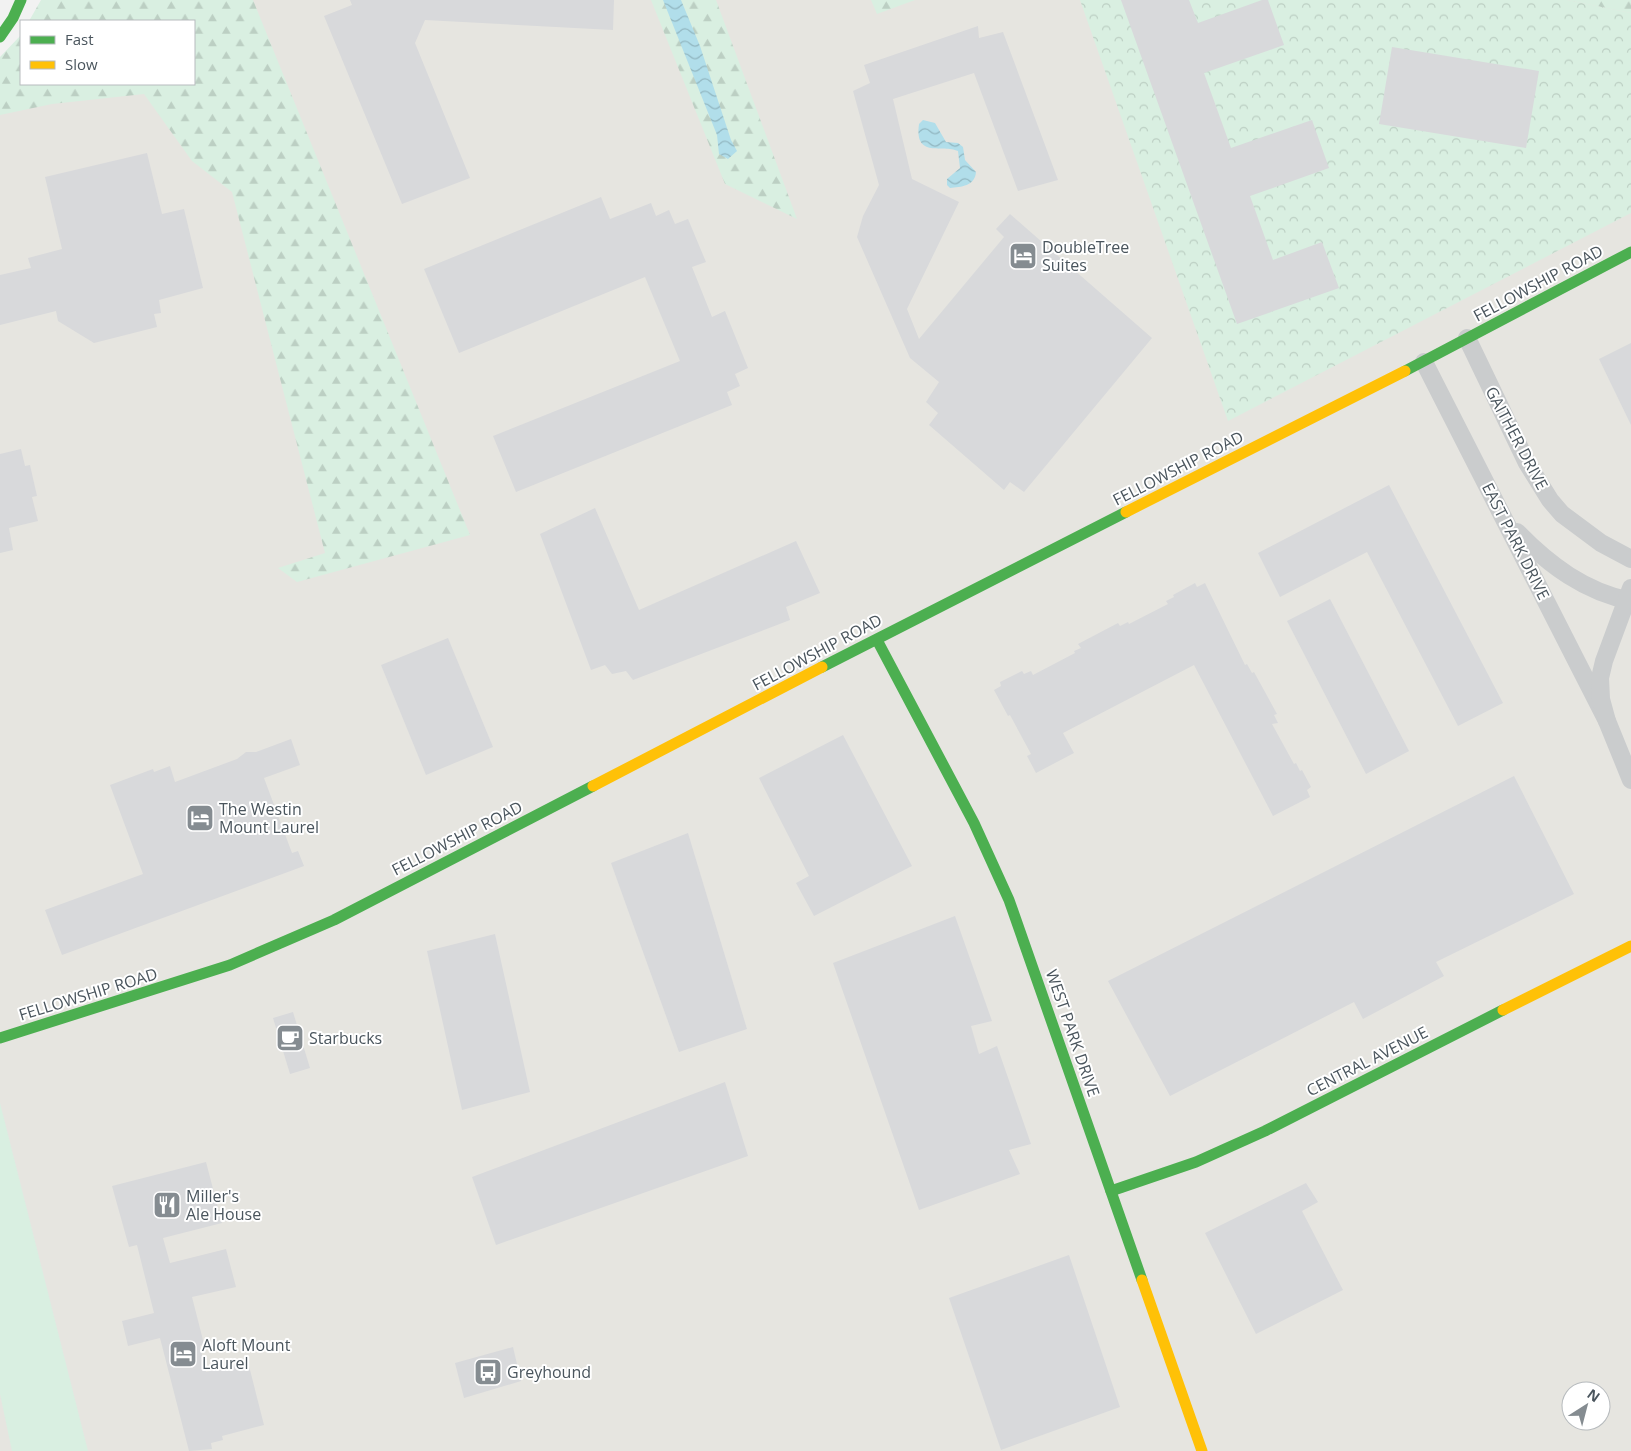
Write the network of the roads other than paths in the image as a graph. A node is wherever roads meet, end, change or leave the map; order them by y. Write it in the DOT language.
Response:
graph roads {
  1 [pos="22,0"];
  2 [pos="0,37"];
  3 [pos="1631,252"];
  4 [pos="1467,338"];
  5 [pos="1424,362"];
  6 [pos="1503,517"];
  7 [pos="1631,559"];
  8 [pos="1630,597"];
  9 [pos="877,640"];
  10 [pos="1607,721"];
  11 [pos="1631,780"];
  12 [pos="1631,946"];
  13 [pos="0,1038"];
  14 [pos="1111,1191"];
  15 [pos="1202,1451"];
  1 -- 2 [label="main road"];
  3 -- 4 [label="main road, FELLOWSHIP ROAD"];
  4 -- 5 [label="main road, FELLOWSHIP ROAD"];
  4 -- 7 [label="street, GAITHER DRIVE"];
  5 -- 6 [label="street, EAST PARK DRIVE"];
  5 -- 9 [label="main road, FELLOWSHIP ROAD"];
  6 -- 8 [label="street"];
  6 -- 10 [label="street, EAST PARK DRIVE"];
  8 -- 10 [label="street, EAST PARK DRIVE"];
  9 -- 13 [label="main road, FELLOWSHIP ROAD"];
  9 -- 14 [label="main road, WEST PARK DRIVE"];
  10 -- 11 [label="street, EAST PARK DRIVE"];
  12 -- 14 [label="main road, CENTRAL AVENUE"];
  14 -- 15 [label="main road, WEST PARK DRIVE"];
}
